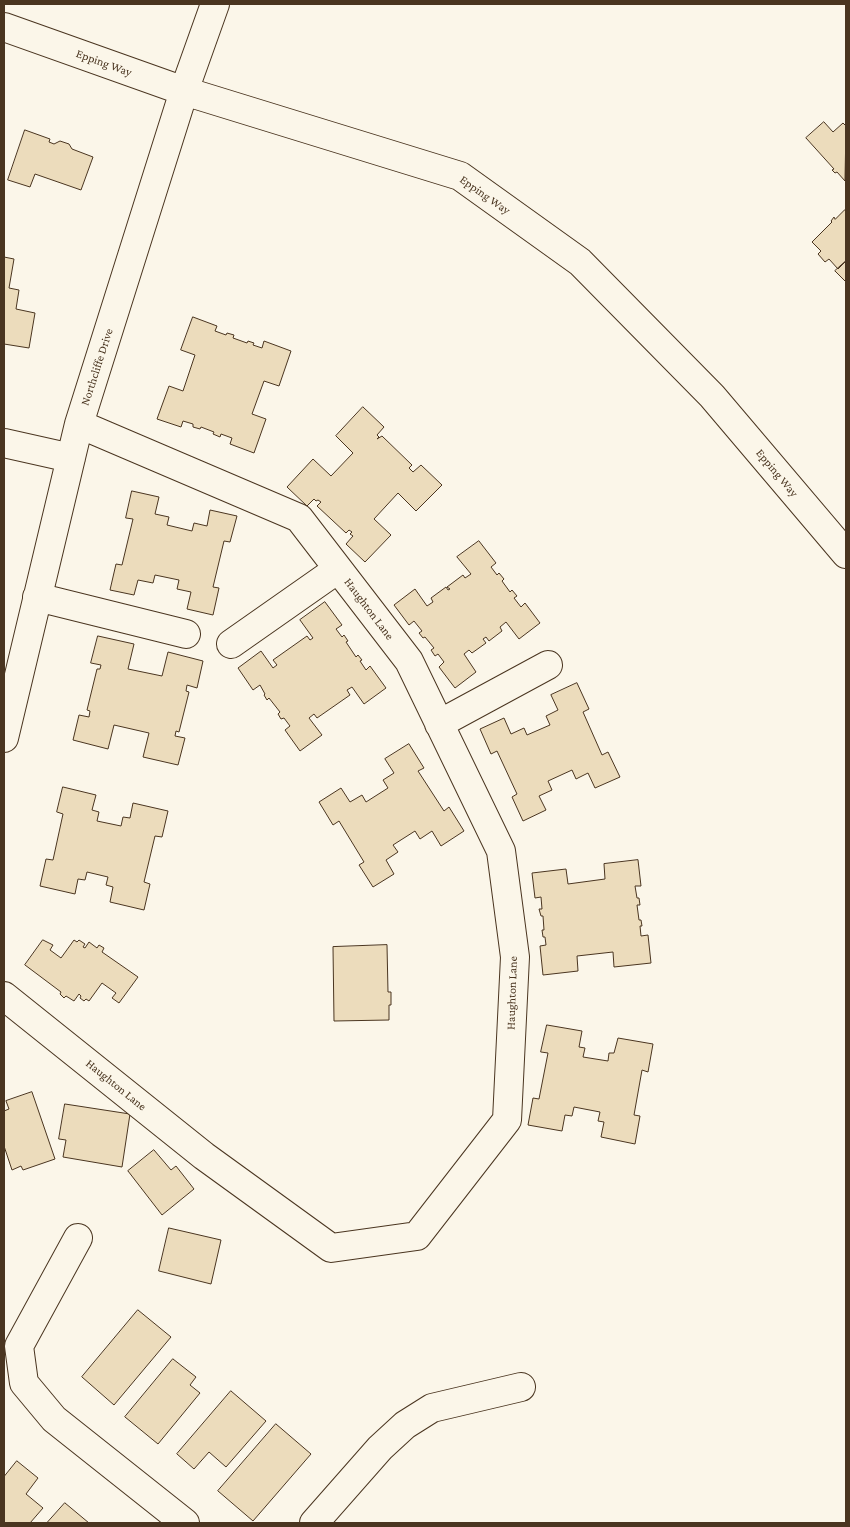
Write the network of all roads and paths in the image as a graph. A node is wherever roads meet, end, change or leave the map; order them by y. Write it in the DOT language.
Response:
graph roads {
  1 [pos="215,4"];
  2 [pos="4,27"];
  3 [pos="184,92"];
  4 [pos="79,424"];
  5 [pos="4,443"];
  6 [pos="71,458"];
  7 [pos="846,554"];
  8 [pos="338,569"];
  9 [pos="38,598"];
  10 [pos="186,634"];
  11 [pos="231,644"];
  12 [pos="548,665"];
  13 [pos="439,724"];
  14 [pos="4,738"];
  15 [pos="4,996"];
  16 [pos="78,1238"];
  17 [pos="521,1386"];
  18 [pos="186,1523"];
  19 [pos="314,1523"];
  1 -- 3 [label="street, Northcliffe Drive"];
  2 -- 3 [label="street, Epping Way"];
  3 -- 4 [label="street, Northcliffe Drive"];
  3 -- 7 [label="street, Epping Way"];
  4 -- 6 [label="street, Northcliffe Drive"];
  4 -- 8 [label="street, Haughton Lane"];
  5 -- 6 [label="street"];
  6 -- 9 [label="street, Northcliffe Drive"];
  8 -- 11 [label="street"];
  8 -- 13 [label="street, Haughton Lane"];
  9 -- 10 [label="street"];
  9 -- 14 [label="street, Northcliffe Drive"];
  12 -- 13 [label="street"];
  13 -- 15 [label="street, Haughton Lane"];
  16 -- 18 [label="street"];
  17 -- 19 [label="street"];
}
